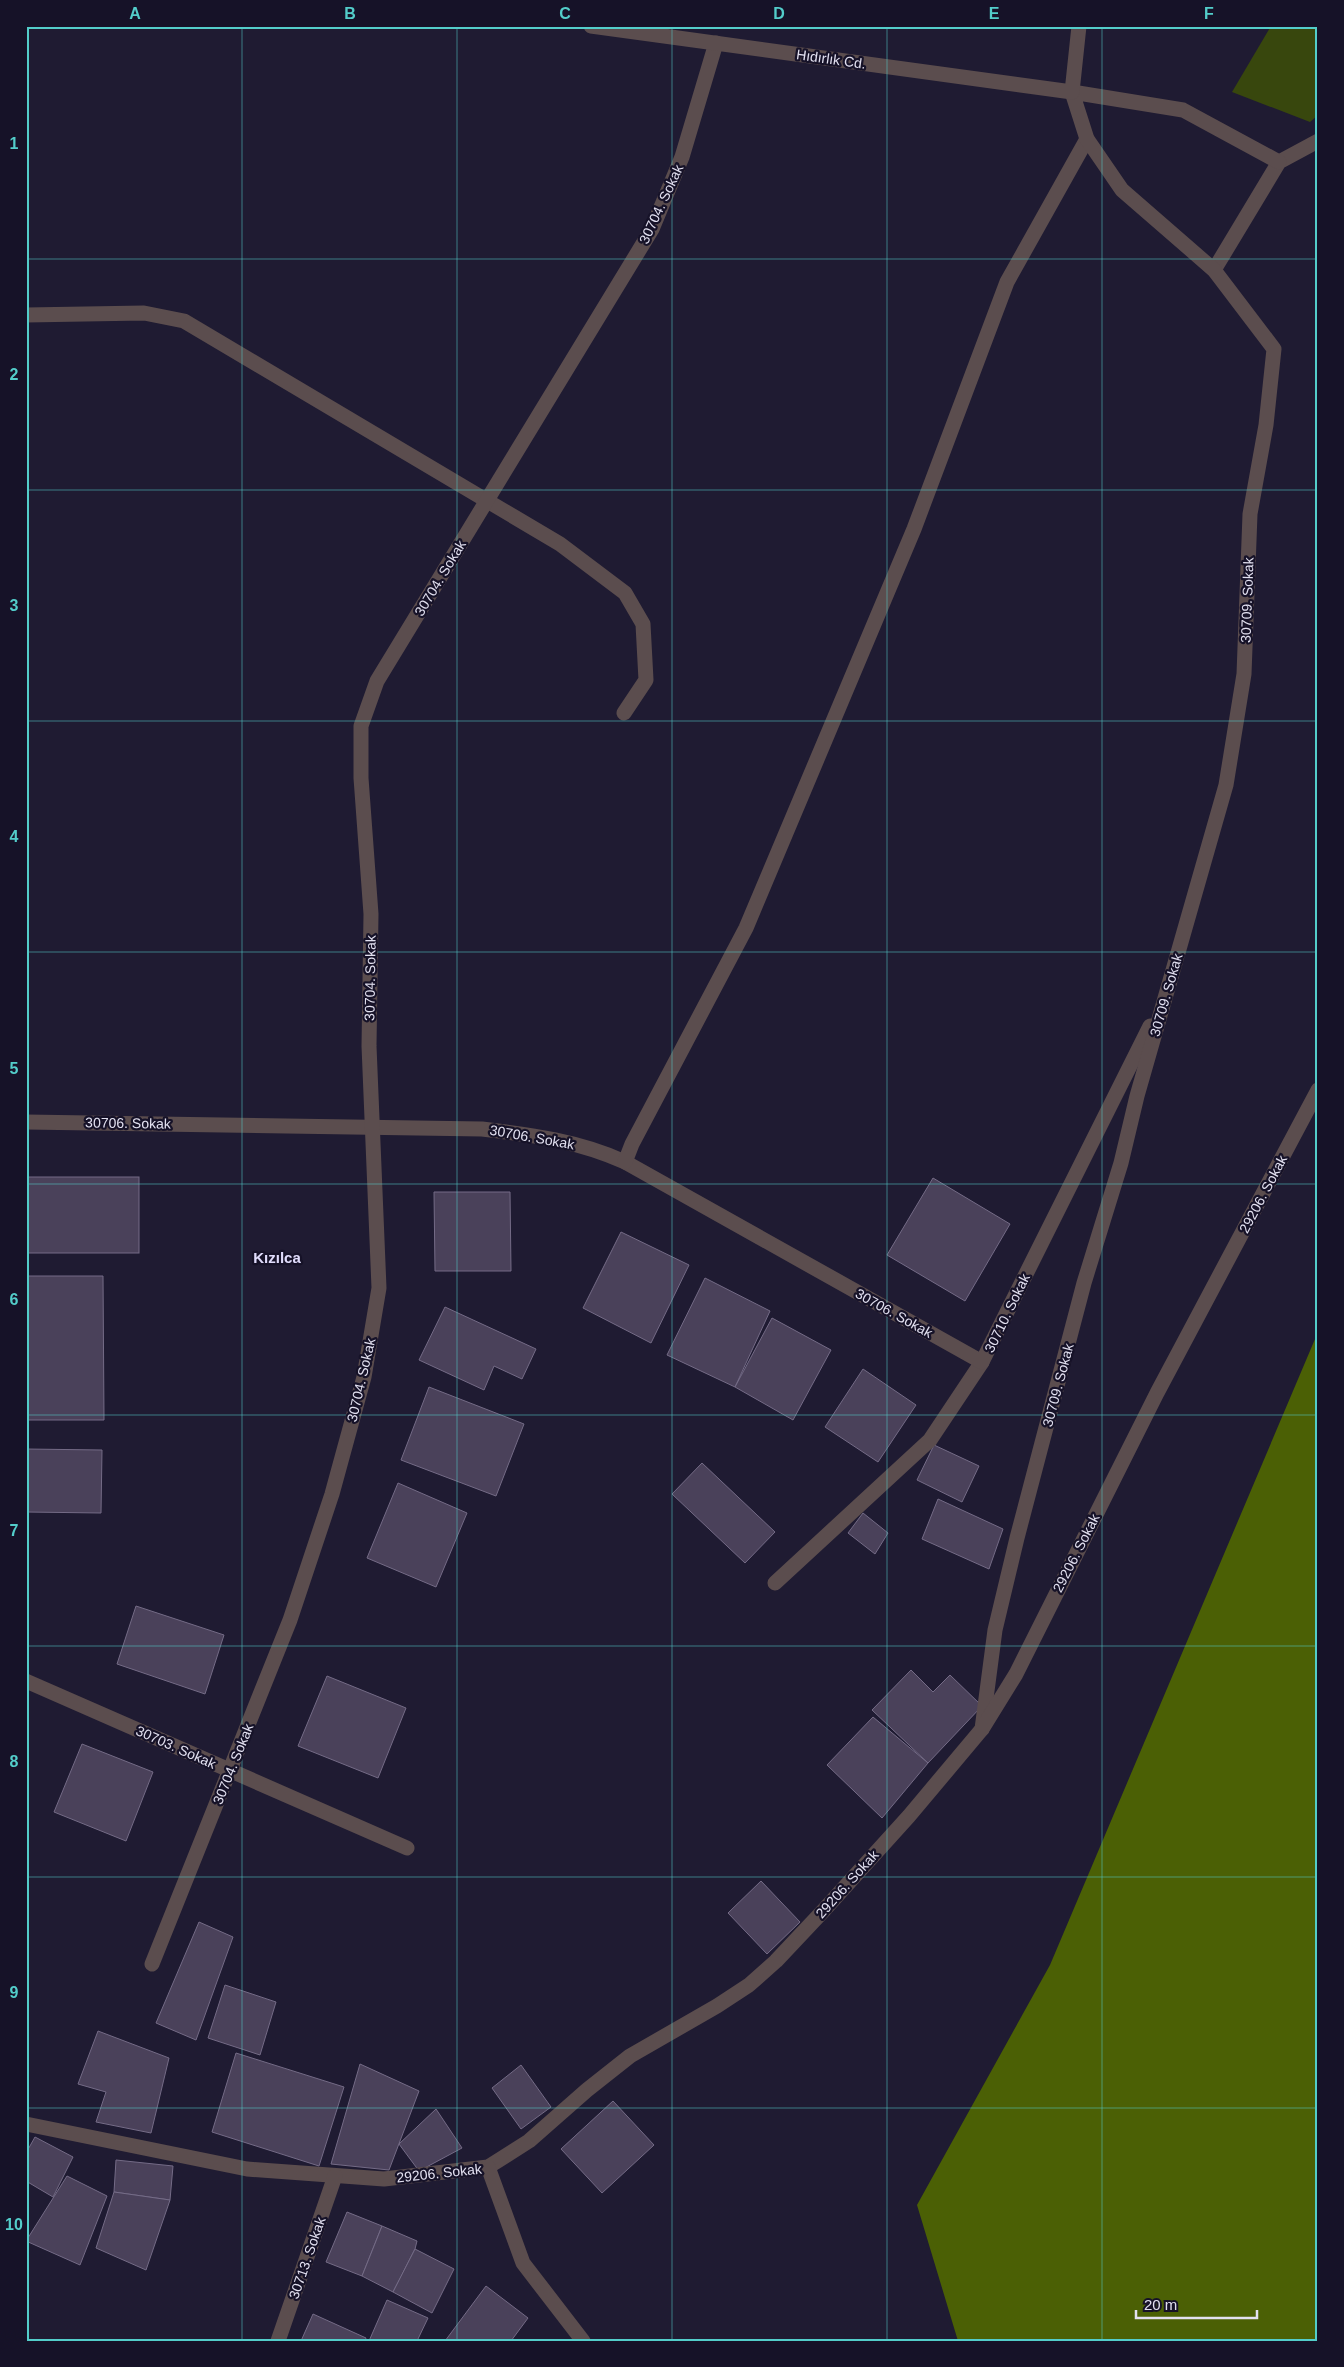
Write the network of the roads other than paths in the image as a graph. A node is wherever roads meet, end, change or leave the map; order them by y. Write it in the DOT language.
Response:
graph roads {
  1 [pos="591,26"];
  2 [pos="1079,26"];
  3 [pos="716,43"];
  4 [pos="1072,92"];
  5 [pos="1087,140"];
  6 [pos="1318,141"];
  7 [pos="1280,162"];
  8 [pos="1214,270"];
  9 [pos="26,315"];
  10 [pos="486,502"];
  11 [pos="624,713"];
  12 [pos="1168,991"];
  13 [pos="1318,1090"];
  14 [pos="26,1122"];
  15 [pos="372,1126"];
  16 [pos="625,1162"];
  17 [pos="982,1362"];
  18 [pos="775,1583"];
  19 [pos="26,1681"];
  20 [pos="982,1729"];
  21 [pos="231,1771"];
  22 [pos="407,1848"];
  23 [pos="152,1964"];
  24 [pos="26,2124"];
  25 [pos="488,2167"];
  26 [pos="335,2176"];
  27 [pos="278,2341"];
  28 [pos="583,2341"];
  1 -- 3 [label="street, Hıdırlık Cd."];
  2 -- 4 [label="street"];
  3 -- 4 [label="street, Hıdırlık Cd."];
  3 -- 10 [label="street, 30704. Sokak"];
  4 -- 5 [label="street, 30709. Sokak"];
  4 -- 7 [label="street, Hıdırlık Cd."];
  5 -- 8 [label="street, 30709. Sokak"];
  5 -- 16 [label="street"];
  6 -- 7 [label="street"];
  7 -- 8 [label="street"];
  8 -- 12 [label="street, 30709. Sokak"];
  9 -- 10 [label="street"];
  10 -- 11 [label="street"];
  10 -- 15 [label="street, 30704. Sokak"];
  12 -- 17 [label="street, 30710. Sokak"];
  12 -- 20 [label="street, 30709. Sokak"];
  13 -- 20 [label="street, 29206. Sokak"];
  14 -- 15 [label="street, 30706. Sokak"];
  15 -- 16 [label="street, 30706. Sokak"];
  15 -- 21 [label="street, 30704. Sokak"];
  16 -- 17 [label="street, 30706. Sokak"];
  17 -- 18 [label="street, 30710. Sokak"];
  19 -- 21 [label="street, 30703. Sokak"];
  20 -- 25 [label="street, 29206. Sokak"];
  21 -- 22 [label="street, 30703. Sokak"];
  21 -- 23 [label="street, 30704. Sokak"];
  24 -- 26 [label="street, 29206. Sokak"];
  25 -- 26 [label="street, 29206. Sokak"];
  25 -- 28 [label="street"];
  26 -- 27 [label="street, 30713. Sokak"];
}
